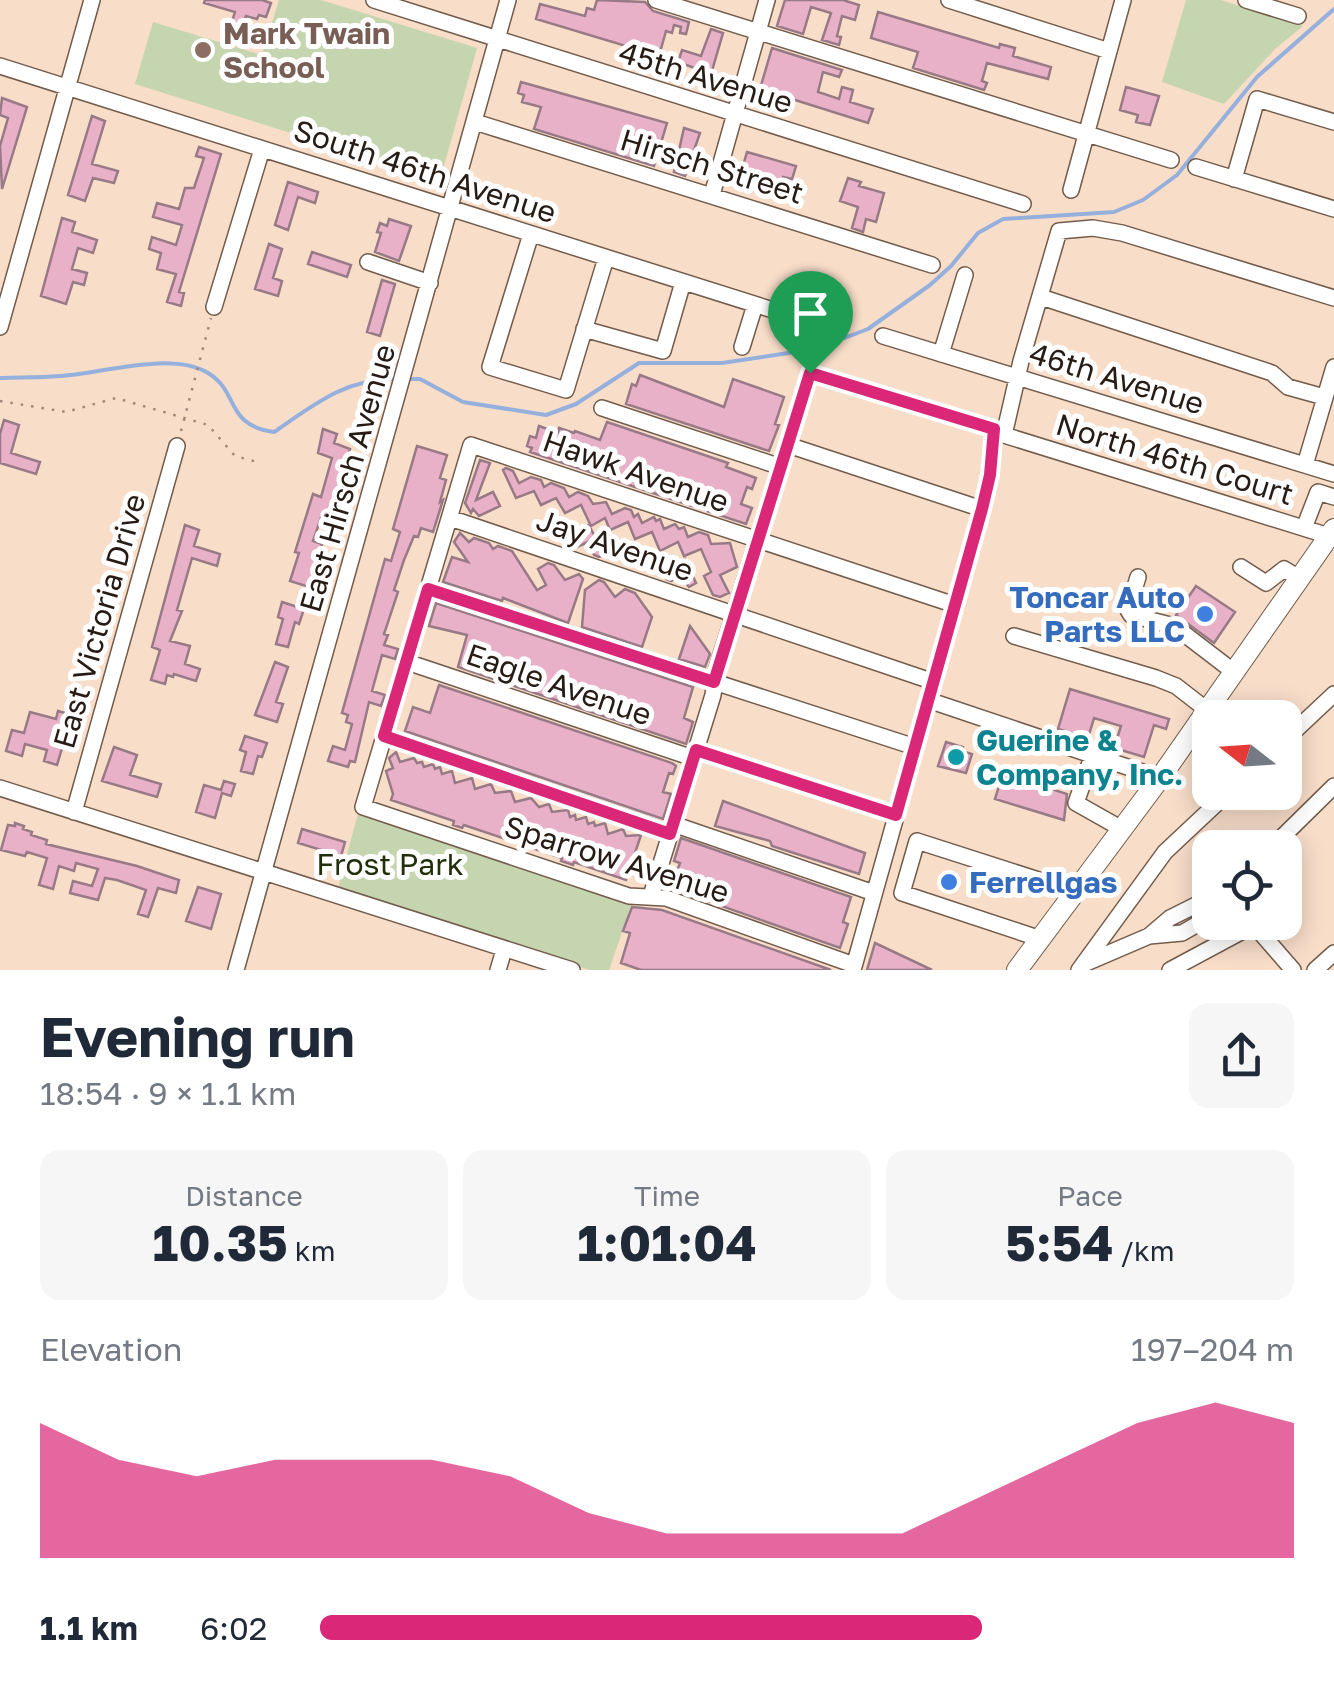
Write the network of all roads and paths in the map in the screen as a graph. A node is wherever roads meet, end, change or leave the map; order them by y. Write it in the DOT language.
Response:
graph roads {
  1 [pos="92,0"];
  2 [pos="374,0"];
  3 [pos="508,0"];
  4 [pos="656,0"];
  5 [pos="767,0"];
  6 [pos="949,0"];
  7 [pos="1124,0"];
  8 [pos="1246,0"];
  9 [pos="1298,16"];
  10 [pos="758,31"];
  11 [pos="497,40"];
  12 [pos="1110,51"];
  13 [pos="0,66"];
  14 [pos="68,87"];
  15 [pos="734,115"];
  16 [pos="475,122"];
  17 [pos="1334,122"];
  18 [pos="1087,133"];
  19 [pos="262,148"];
  20 [pos="1171,160"];
  21 [pos="1196,167"];
  22 [pos="1234,179"];
  23 [pos="1071,190"];
  24 [pos="712,195"];
  25 [pos="1023,204"];
  26 [pos="451,208"];
  27 [pos="1334,209"];
  28 [pos="530,234"];
  29 [pos="606,258"];
  30 [pos="368,262"];
  31 [pos="932,265"];
  32 [pos="965,274"];
  33 [pos="682,282"];
  34 [pos="430,283"];
  35 [pos="1041,297"];
  36 [pos="1334,298"];
  37 [pos="755,305"];
  38 [pos="214,308"];
  39 [pos="0,327"];
  40 [pos="584,329"];
  41 [pos="832,330"];
  42 [pos="883,336"];
  43 [pos="742,347"];
  44 [pos="941,354"];
  45 [pos="1334,367"];
  46 [pos="1020,377"];
  47 [pos="1324,397"];
  48 [pos="0,401"];
  49 [pos="602,408"];
  50 [pos="184,418"];
  51 [pos="999,432"];
  52 [pos="788,445"];
  53 [pos="177,446"];
  54 [pos="260,463"];
  55 [pos="1304,465"];
  56 [pos="781,467"];
  57 [pos="1334,474"];
  58 [pos="1334,497"];
  59 [pos="982,509"];
  60 [pos="450,518"];
  61 [pos="1306,522"];
  62 [pos="1332,530"];
  63 [pos="757,541"];
  64 [pos="1242,566"];
  65 [pos="1138,577"];
  66 [pos="1299,578"];
  67 [pos="428,589"];
  68 [pos="955,604"];
  69 [pos="734,614"];
  70 [pos="1014,636"];
  71 [pos="407,662"];
  72 [pos="1234,672"];
  73 [pos="714,682"];
  74 [pos="934,682"];
  75 [pos="1334,694"];
  76 [pos="928,700"];
  77 [pos="1194,700"];
  78 [pos="1214,700"];
  79 [pos="1302,724"];
  80 [pos="1192,732"];
  81 [pos="384,736"];
  82 [pos="915,747"];
  83 [pos="695,754"];
  84 [pos="1092,754"];
  85 [pos="1160,778"];
  86 [pos="1334,786"];
  87 [pos="0,788"];
  88 [pos="1210,810"];
  89 [pos="74,812"];
  90 [pos="896,815"];
  91 [pos="672,828"];
  92 [pos="1122,829"];
  93 [pos="1289,830"];
  94 [pos="264,873"];
  95 [pos="1076,892"];
  96 [pos="874,893"];
  97 [pos="651,896"];
  98 [pos="1192,907"];
  99 [pos="1192,927"];
  100 [pos="1149,936"];
  101 [pos="1041,939"];
  102 [pos="1224,940"];
  103 [pos="1267,940"];
  104 [pos="504,950"];
  105 [pos="1334,953"];
  106 [pos="853,968"];
  107 [pos="1084,968"];
  108 [pos="236,970"];
  109 [pos="498,970"];
  110 [pos="572,970"];
  111 [pos="1017,970"];
  112 [pos="1170,970"];
  113 [pos="1293,970"];
  114 [pos="1314,970"];
  1 -- 14 [label="street"];
  2 -- 11 [label="street, 45th Avenue"];
  3 -- 11 [label="street, East Hirsch Avenue"];
  4 -- 10 [label="street"];
  5 -- 10 [label="street"];
  6 -- 12 [label="street"];
  7 -- 12 [label="street"];
  8 -- 9 [label="street"];
  10 -- 15 [label="street"];
  10 -- 18 [label="street"];
  11 -- 15 [label="street, 45th Avenue"];
  11 -- 16 [label="street, East Hirsch Avenue"];
  12 -- 18 [label="street"];
  13 -- 14 [label="street, South 46th Avenue"];
  14 -- 19 [label="street, South 46th Avenue"];
  14 -- 39 [label="street"];
  15 -- 24 [label="street"];
  15 -- 25 [label="street, 45th Avenue"];
  16 -- 24 [label="street, Hirsch Street"];
  16 -- 26 [label="street, East Hirsch Avenue"];
  17 -- 22 [label="street"];
  18 -- 20 [label="street"];
  18 -- 23 [label="street"];
  19 -- 26 [label="street, South 46th Avenue"];
  19 -- 38 [label="street"];
  21 -- 22 [label="street"];
  22 -- 27 [label="street"];
  24 -- 31 [label="street, Hirsch Street"];
  26 -- 28 [label="street, South 46th Avenue"];
  26 -- 34 [label="street, East Hirsch Avenue"];
  28 -- 29 [label="street, South 46th Avenue"];
  28 -- 40 [label="street"];
  29 -- 33 [label="street, South 46th Avenue"];
  29 -- 40 [label="street"];
  30 -- 34 [label="street"];
  32 -- 44 [label="street"];
  33 -- 37 [label="street, South 46th Avenue"];
  33 -- 40 [label="street"];
  34 -- 94 [label="street, East Hirsch Avenue"];
  35 -- 36 [label="street"];
  35 -- 46 [label="street"];
  35 -- 47 [label="street"];
  37 -- 41 [label="street, South 46th Avenue"];
  37 -- 43 [label="street"];
  38 -- 50 [label="path"];
  42 -- 44 [label="street, 46th Avenue"];
  44 -- 46 [label="street, 46th Avenue"];
  45 -- 47 [label="street"];
  46 -- 51 [label="street"];
  46 -- 55 [label="street, 46th Avenue"];
  47 -- 55 [label="street"];
  48 -- 50 [label="path"];
  49 -- 56 [label="street"];
  50 -- 53 [label="path"];
  50 -- 54 [label="path"];
  51 -- 52 [label="street, North 46th Court"];
  51 -- 59 [label="street"];
  51 -- 61 [label="street, North 46th Court"];
  52 -- 56 [label="street"];
  52 -- 59 [label="street"];
  53 -- 89 [label="street, East Victoria Drive"];
  55 -- 57 [label="street, 46th Avenue"];
  56 -- 63 [label="street"];
  58 -- 61 [label="street"];
  59 -- 68 [label="street"];
  60 -- 63 [label="street, Hawk Avenue"];
  60 -- 67 [label="street"];
  60 -- 69 [label="street, Jay Avenue"];
  61 -- 62 [label="street, North 46th Court"];
  62 -- 66 [label="main road"];
  63 -- 68 [label="street, Hawk Avenue"];
  63 -- 69 [label="street"];
  64 -- 66 [label="street"];
  65 -- 72 [label="street"];
  66 -- 72 [label="main road"];
  67 -- 71 [label="street"];
  67 -- 73 [label="street"];
  68 -- 74 [label="street"];
  69 -- 73 [label="street"];
  69 -- 74 [label="street, Jay Avenue"];
  70 -- 77 [label="street"];
  71 -- 81 [label="street"];
  71 -- 83 [label="street, Eagle Avenue"];
  72 -- 78 [label="main road"];
  73 -- 82 [label="street"];
  73 -- 83 [label="street"];
  74 -- 76 [label="street"];
  75 -- 79 [label="street"];
  76 -- 82 [label="street"];
  76 -- 84 [label="street"];
  80 -- 85 [label="main road"];
  81 -- 91 [label="street"];
  81 -- 97 [label="street, Sparrow Avenue"];
  82 -- 90 [label="street"];
  83 -- 90 [label="street, Eagle Avenue"];
  83 -- 91 [label="street"];
  84 -- 85 [label="street"];
  84 -- 92 [label="street"];
  85 -- 92 [label="main road"];
  86 -- 93 [label="street"];
  87 -- 89 [label="street"];
  88 -- 107 [label="street"];
  89 -- 94 [label="street"];
  90 -- 96 [label="street"];
  91 -- 96 [label="street"];
  91 -- 97 [label="street"];
  92 -- 95 [label="main road"];
  94 -- 104 [label="street"];
  94 -- 108 [label="street, East Hirsch Avenue"];
  95 -- 101 [label="main road"];
  95 -- 101 [label="street"];
  96 -- 106 [label="street"];
  97 -- 106 [label="street, Sparrow Avenue"];
  98 -- 100 [label="street"];
  99 -- 100 [label="street"];
  100 -- 107 [label="street"];
  101 -- 111 [label="main road"];
  102 -- 112 [label="street"];
  103 -- 113 [label="street"];
  104 -- 109 [label="street"];
  104 -- 110 [label="street"];
  105 -- 114 [label="street"];
}
